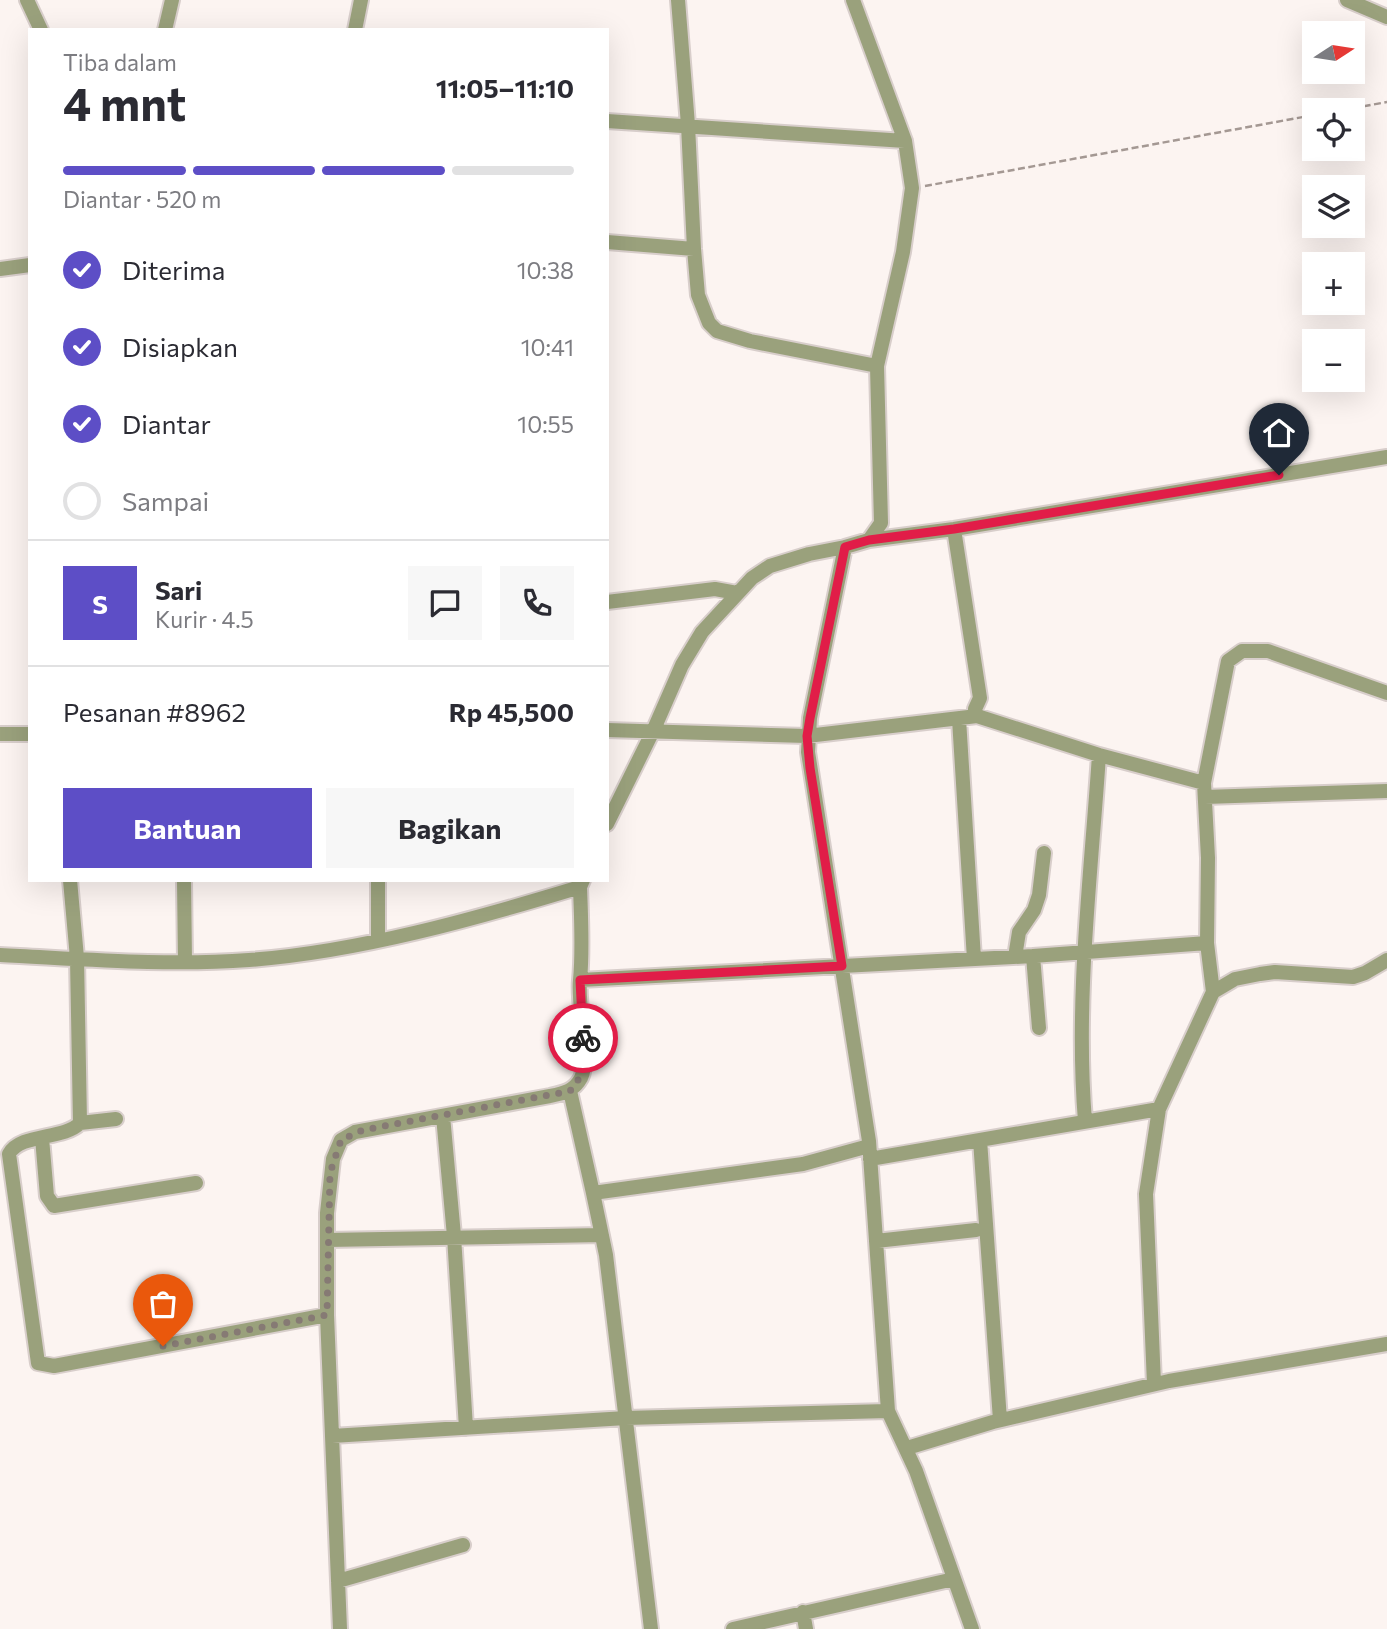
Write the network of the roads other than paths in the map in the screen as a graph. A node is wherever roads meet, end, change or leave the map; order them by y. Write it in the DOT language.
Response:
graph roads {
  1 [pos="27,0"];
  2 [pos="172,0"];
  3 [pos="361,0"];
  4 [pos="678,0"];
  5 [pos="853,0"];
  6 [pos="1347,0"];
  7 [pos="1387,16"];
  8 [pos="40,28"];
  9 [pos="165,28"];
  10 [pos="355,28"];
  11 [pos="609,121"];
  12 [pos="688,125"];
  13 [pos="905,141"];
  14 [pos="609,242"];
  15 [pos="694,249"];
  16 [pos="28,265"];
  17 [pos="0,269"];
  18 [pos="877,366"];
  19 [pos="1387,457"];
  20 [pos="881,523"];
  21 [pos="954,529"];
  22 [pos="895,537"];
  23 [pos="869,540"];
  24 [pos="845,547"];
  25 [pos="737,593"];
  26 [pos="609,602"];
  27 [pos="1387,693"];
  28 [pos="977,716"];
  29 [pos="959,719"];
  30 [pos="654,729"];
  31 [pos="609,730"];
  32 [pos="0,734"];
  33 [pos="28,734"];
  34 [pos="807,736"];
  35 [pos="1100,755"];
  36 [pos="1204,790"];
  37 [pos="1387,791"];
  38 [pos="609,820"];
  39 [pos="1044,853"];
  40 [pos="70,882"];
  41 [pos="184,882"];
  42 [pos="378,882"];
  43 [pos="581,884"];
  44 [pos="378,939"];
  45 [pos="1207,943"];
  46 [pos="1086,953"];
  47 [pos="0,955"];
  48 [pos="1033,956"];
  49 [pos="1015,957"];
  50 [pos="77,958"];
  51 [pos="974,959"];
  52 [pos="1387,960"];
  53 [pos="185,962"];
  54 [pos="842,966"];
  55 [pos="580,980"];
  56 [pos="1213,992"];
  57 [pos="1039,1028"];
  58 [pos="570,1091"];
  59 [pos="1159,1108"];
  60 [pos="443,1116"];
  61 [pos="116,1119"];
  62 [pos="1085,1121"];
  63 [pos="79,1124"];
  64 [pos="42,1138"];
  65 [pos="980,1140"];
  66 [pos="870,1152"];
  67 [pos="196,1183"];
  68 [pos="593,1193"];
  69 [pos="976,1230"];
  70 [pos="602,1234"];
  71 [pos="454,1236"];
  72 [pos="327,1240"];
  73 [pos="876,1241"];
  74 [pos="327,1315"];
  75 [pos="1387,1344"];
  76 [pos="1154,1384"];
  77 [pos="888,1411"];
  78 [pos="626,1418"];
  79 [pos="1000,1420"];
  80 [pos="466,1428"];
  81 [pos="331,1436"];
  82 [pos="907,1448"];
  83 [pos="463,1545"];
  84 [pos="954,1579"];
  85 [pos="338,1581"];
  86 [pos="803,1612"];
  87 [pos="340,1629"];
  88 [pos="651,1629"];
  89 [pos="733,1629"];
  90 [pos="806,1629"];
  91 [pos="972,1629"];
  1 -- 8 [label="street"];
  2 -- 9 [label="street"];
  3 -- 10 [label="street"];
  4 -- 12 [label="street"];
  5 -- 13 [label="street"];
  6 -- 7 [label="street"];
  11 -- 12 [label="street"];
  12 -- 13 [label="street"];
  12 -- 15 [label="street"];
  13 -- 18 [label="street"];
  14 -- 15 [label="street"];
  15 -- 18 [label="street"];
  16 -- 17 [label="street"];
  18 -- 20 [label="street"];
  19 -- 21 [label="street"];
  20 -- 22 [label="street"];
  20 -- 23 [label="street"];
  21 -- 22 [label="street"];
  21 -- 28 [label="street"];
  22 -- 23 [label="street"];
  23 -- 24 [label="street"];
  24 -- 25 [label="street"];
  24 -- 34 [label="street"];
  25 -- 26 [label="street"];
  25 -- 30 [label="street"];
  27 -- 36 [label="street"];
  28 -- 29 [label="street"];
  28 -- 35 [label="street"];
  29 -- 34 [label="street"];
  29 -- 51 [label="street"];
  30 -- 31 [label="street"];
  30 -- 34 [label="street"];
  30 -- 38 [label="street"];
  32 -- 33 [label="street"];
  34 -- 54 [label="street"];
  35 -- 36 [label="street"];
  35 -- 46 [label="street"];
  36 -- 37 [label="street"];
  36 -- 45 [label="street"];
  39 -- 49 [label="street"];
  40 -- 50 [label="street"];
  41 -- 53 [label="street"];
  42 -- 44 [label="street"];
  43 -- 44 [label="street"];
  43 -- 55 [label="street"];
  44 -- 53 [label="street"];
  45 -- 46 [label="street"];
  45 -- 56 [label="street"];
  46 -- 48 [label="street"];
  46 -- 62 [label="street"];
  47 -- 50 [label="street"];
  48 -- 49 [label="street"];
  48 -- 57 [label="street"];
  49 -- 51 [label="street"];
  50 -- 53 [label="street"];
  50 -- 63 [label="street"];
  51 -- 54 [label="street"];
  52 -- 56 [label="street"];
  54 -- 55 [label="street"];
  54 -- 66 [label="street"];
  55 -- 58 [label="street"];
  56 -- 59 [label="street"];
  58 -- 60 [label="street"];
  58 -- 68 [label="street"];
  59 -- 62 [label="street"];
  59 -- 76 [label="street"];
  60 -- 71 [label="street"];
  60 -- 72 [label="street"];
  61 -- 63 [label="street"];
  62 -- 65 [label="street"];
  63 -- 64 [label="street"];
  64 -- 67 [label="street"];
  64 -- 74 [label="street"];
  65 -- 66 [label="street"];
  65 -- 79 [label="street"];
  66 -- 68 [label="street"];
  66 -- 73 [label="street"];
  68 -- 70 [label="street"];
  69 -- 73 [label="street"];
  70 -- 71 [label="street"];
  70 -- 78 [label="street"];
  71 -- 72 [label="street"];
  71 -- 80 [label="street"];
  72 -- 74 [label="street"];
  73 -- 77 [label="street"];
  74 -- 81 [label="street"];
  75 -- 76 [label="street"];
  76 -- 79 [label="street"];
  77 -- 78 [label="street"];
  77 -- 82 [label="street"];
  78 -- 80 [label="street"];
  78 -- 88 [label="street"];
  79 -- 82 [label="street"];
  80 -- 81 [label="street"];
  81 -- 85 [label="street"];
  82 -- 84 [label="street"];
  83 -- 85 [label="street"];
  84 -- 86 [label="street"];
  84 -- 91 [label="street"];
  85 -- 87 [label="street"];
  86 -- 89 [label="street"];
  86 -- 90 [label="street"];
}
